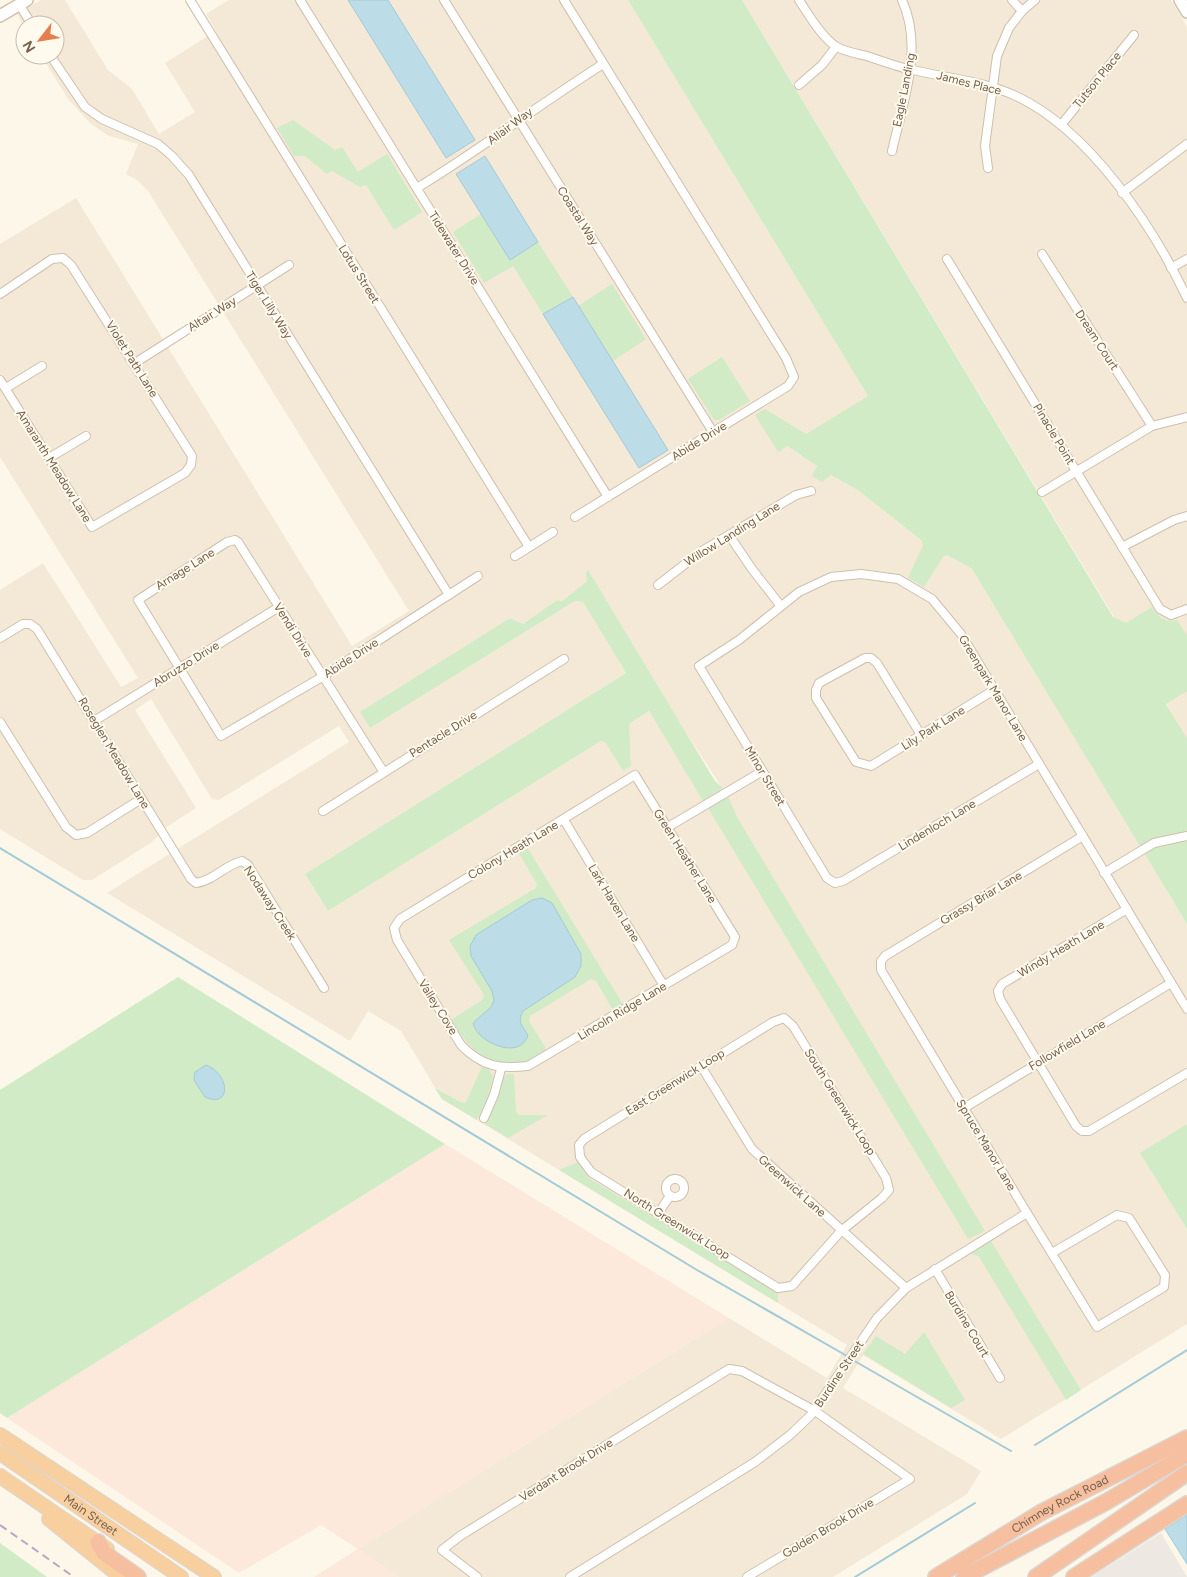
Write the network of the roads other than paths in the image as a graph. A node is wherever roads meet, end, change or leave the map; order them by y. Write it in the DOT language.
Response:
graph roads {
  1 [pos="190,0"];
  2 [pos="300,0"];
  3 [pos="444,0"];
  4 [pos="564,0"];
  5 [pos="799,0"];
  6 [pos="902,0"];
  7 [pos="1012,0"];
  8 [pos="1035,0"];
  9 [pos="1180,0"];
  10 [pos="23,2"];
  11 [pos="1022,11"];
  12 [pos="1187,12"];
  13 [pos="28,15"];
  14 [pos="0,16"];
  15 [pos="1134,35"];
  16 [pos="836,47"];
  17 [pos="603,64"];
  18 [pos="56,65"];
  19 [pos="910,70"];
  20 [pos="799,86"];
  21 [pos="992,86"];
  22 [pos="519,121"];
  23 [pos="1061,125"];
  24 [pos="1187,144"];
  25 [pos="892,150"];
  26 [pos="988,168"];
  27 [pos="417,188"];
  28 [pos="1122,193"];
  29 [pos="1042,254"];
  30 [pos="947,259"];
  31 [pos="1187,259"];
  32 [pos="289,265"];
  33 [pos="1171,268"];
  34 [pos="258,285"];
  35 [pos="0,294"];
  36 [pos="1187,298"];
  37 [pos="135,363"];
  38 [pos="42,366"];
  39 [pos="0,380"];
  40 [pos="6,388"];
  41 [pos="1187,417"];
  42 [pos="1152,426"];
  43 [pos="713,432"];
  44 [pos="86,436"];
  45 [pos="49,458"];
  46 [pos="1076,471"];
  47 [pos="811,491"];
  48 [pos="1042,492"];
  49 [pos="608,497"];
  50 [pos="1187,516"];
  51 [pos="575,517"];
  52 [pos="92,528"];
  53 [pos="553,532"];
  54 [pos="729,534"];
  55 [pos="235,540"];
  56 [pos="528,547"];
  57 [pos="1122,547"];
  58 [pos="515,556"];
  59 [pos="478,576"];
  60 [pos="658,586"];
  61 [pos="449,595"];
  62 [pos="780,605"];
  63 [pos="278,607"];
  64 [pos="1187,609"];
  65 [pos="0,638"];
  66 [pos="564,659"];
  67 [pos="699,666"];
  68 [pos="178,669"];
  69 [pos="322,677"];
  70 [pos="994,690"];
  71 [pos="94,721"];
  72 [pos="0,722"];
  73 [pos="921,735"];
  74 [pos="1039,764"];
  75 [pos="383,771"];
  76 [pos="761,772"];
  77 [pos="636,776"];
  78 [pos="141,799"];
  79 [pos="323,811"];
  80 [pos="564,820"];
  81 [pos="668,828"];
  82 [pos="1083,836"];
  83 [pos="1187,836"];
  84 [pos="1104,873"];
  85 [pos="196,883"];
  86 [pos="835,883"];
  87 [pos="1127,909"];
  88 [pos="394,928"];
  89 [pos="735,937"];
  90 [pos="881,961"];
  91 [pos="1171,983"];
  92 [pos="664,986"];
  93 [pos="324,988"];
  94 [pos="1187,1009"];
  95 [pos="784,1018"];
  96 [pos="1038,1063"];
  97 [pos="701,1066"];
  98 [pos="501,1069"];
  99 [pos="1187,1073"];
  100 [pos="964,1108"];
  101 [pos="484,1118"];
  102 [pos="580,1157"];
  103 [pos="670,1196"];
  104 [pos="659,1212"];
  105 [pos="1027,1214"];
  106 [pos="841,1231"];
  107 [pos="1052,1253"];
  108 [pos="935,1269"];
  109 [pos="906,1288"];
  110 [pos="1000,1378"];
  111 [pos="815,1411"];
  112 [pos="0,1435"];
  113 [pos="1187,1438"];
  114 [pos="0,1453"];
  115 [pos="1187,1454"];
  116 [pos="1187,1473"];
  117 [pos="0,1477"];
  118 [pos="1187,1504"];
  119 [pos="98,1542"];
  120 [pos="120,1577"];
  121 [pos="138,1577"];
  122 [pos="149,1577"];
  123 [pos="181,1577"];
  124 [pos="214,1577"];
  125 [pos="477,1577"];
  126 [pos="570,1577"];
  127 [pos="747,1577"];
  128 [pos="936,1577"];
  129 [pos="964,1577"];
  130 [pos="1036,1577"];
  131 [pos="1074,1577"];
  1 -- 56 [label="street, Lotus Street"];
  2 -- 27 [label="street, Tidewater Drive"];
  3 -- 22 [label="street, Coastal Way"];
  4 -- 17 [label="street"];
  5 -- 16 [label="street"];
  6 -- 19 [label="street, Eagle Landing"];
  7 -- 11 [label="street"];
  8 -- 11 [label="street"];
  9 -- 12 [label="main road"];
  10 -- 13 [label="street"];
  10 -- 14 [label="main road"];
  11 -- 21 [label="street"];
  15 -- 23 [label="street, Tutson Place"];
  16 -- 19 [label="street, James Place"];
  16 -- 20 [label="street"];
  17 -- 22 [label="street, Allair Way"];
  17 -- 43 [label="street, Abide Drive"];
  18 -- 34 [label="street, Tiger Lilly Way"];
  19 -- 21 [label="street, James Place"];
  19 -- 25 [label="street, Eagle Landing"];
  21 -- 23 [label="street, James Place"];
  21 -- 26 [label="street"];
  22 -- 27 [label="street, Allair Way"];
  22 -- 43 [label="street, Coastal Way"];
  23 -- 28 [label="street, James Place"];
  24 -- 28 [label="street"];
  27 -- 49 [label="street, Tidewater Drive"];
  28 -- 33 [label="street, James Place"];
  29 -- 42 [label="street, Dream Court"];
  30 -- 46 [label="street, Pinacle Point"];
  31 -- 33 [label="street"];
  32 -- 34 [label="street, Altair Way"];
  33 -- 36 [label="street, James Place"];
  34 -- 37 [label="street, Altair Way"];
  34 -- 61 [label="street, Tiger Lilly Way"];
  35 -- 37 [label="street, Violet Path Lane"];
  37 -- 52 [label="street, Violet Path Lane"];
  38 -- 40 [label="street"];
  39 -- 40 [label="street, Amaranth Meadow Lane"];
  40 -- 45 [label="street, Amaranth Meadow Lane"];
  41 -- 42 [label="street"];
  42 -- 46 [label="street"];
  43 -- 49 [label="street, Abide Drive"];
  44 -- 45 [label="street"];
  45 -- 52 [label="street, Amaranth Meadow Lane"];
  46 -- 48 [label="street"];
  46 -- 57 [label="street, Pinacle Point"];
  47 -- 54 [label="street, Willow Landing Lane"];
  49 -- 51 [label="street, Abide Drive"];
  50 -- 57 [label="street"];
  53 -- 56 [label="street"];
  54 -- 60 [label="street, Willow Landing Lane"];
  54 -- 62 [label="street"];
  55 -- 63 [label="street, Vendi Drive"];
  55 -- 68 [label="street, Arnage Lane"];
  56 -- 58 [label="street"];
  57 -- 64 [label="street, Pinacle Point"];
  59 -- 61 [label="street, Abide Drive"];
  61 -- 69 [label="street, Abide Drive"];
  62 -- 67 [label="street, Greenpark Manor Lane"];
  62 -- 70 [label="street, Greenpark Manor Lane"];
  63 -- 68 [label="street, Abruzzo Drive"];
  63 -- 69 [label="street, Vendi Drive"];
  65 -- 71 [label="street, Roseglen Meadow Lane"];
  66 -- 75 [label="street, Pentacle Drive"];
  67 -- 76 [label="street, Minor Street"];
  68 -- 69 [label="street, Abide Drive"];
  68 -- 71 [label="street, Abruzzo Drive"];
  69 -- 75 [label="street, Vendi Drive"];
  70 -- 73 [label="street, Lily Park Lane"];
  70 -- 74 [label="street, Greenpark Manor Lane"];
  71 -- 78 [label="street, Roseglen Meadow Lane"];
  72 -- 78 [label="street"];
  73 -- 73 [label="street, Lily Park Lane"];
  74 -- 82 [label="street, Greenpark Manor Lane"];
  74 -- 86 [label="street, Lindenloch Lane"];
  75 -- 79 [label="street, Pentacle Drive"];
  76 -- 81 [label="street"];
  76 -- 86 [label="street, Minor Street"];
  77 -- 80 [label="street, Colony Heath Lane"];
  77 -- 81 [label="street, Green Heather Lane"];
  78 -- 85 [label="street, Roseglen Meadow Lane"];
  80 -- 88 [label="street, Colony Heath Lane"];
  80 -- 92 [label="street, Lark Haven Lane"];
  81 -- 89 [label="street, Green Heather Lane"];
  82 -- 84 [label="street, Greenpark Manor Lane"];
  82 -- 90 [label="street, Grassy Briar Lane"];
  83 -- 84 [label="street"];
  84 -- 87 [label="street, Greenpark Manor Lane"];
  85 -- 93 [label="street, Nodaway Creek"];
  87 -- 91 [label="street, Greenpark Manor Lane"];
  87 -- 96 [label="street, Windy Heath Lane"];
  88 -- 98 [label="street, Valley Cove"];
  89 -- 92 [label="street, Lincoln Ridge Lane"];
  90 -- 100 [label="street, Spruce Manor Lane"];
  91 -- 94 [label="street, Greenpark Manor Lane"];
  91 -- 96 [label="street, Followfield Lane"];
  92 -- 98 [label="street, Lincoln Ridge Lane"];
  95 -- 97 [label="street, East Greenwick Loop"];
  95 -- 106 [label="street, South Greenwick Loop"];
  96 -- 99 [label="street"];
  96 -- 100 [label="street, Followfield Lane"];
  97 -- 102 [label="street, East Greenwick Loop"];
  97 -- 106 [label="street, Greenwick Lane"];
  98 -- 101 [label="street"];
  100 -- 105 [label="street, Spruce Manor Lane"];
  102 -- 104 [label="street, North Greenwick Loop"];
  103 -- 104 [label="street"];
  104 -- 106 [label="street, North Greenwick Loop"];
  105 -- 107 [label="street, Spruce Manor Lane"];
  105 -- 108 [label="street, Burdine Street"];
  106 -- 109 [label="street, Greenwick Lane"];
  107 -- 107 [label="street, Spruce Manor Lane"];
  108 -- 109 [label="street, Burdine Street"];
  108 -- 110 [label="street, Burdine Court"];
  109 -- 111 [label="street, Burdine Street"];
  111 -- 125 [label="street, Verdant Brook Drive"];
  111 -- 126 [label="street, Burdine Street"];
  111 -- 127 [label="street, Golden Brook Drive"];
  112 -- 124 [label="highway"];
  113 -- 128 [label="highway, Chimney Rock Road"];
  114 -- 123 [label="highway, Main Street"];
  115 -- 129 [label="highway"];
  116 -- 130 [label="highway"];
  117 -- 119 [label="highway, Main Street"];
  117 -- 120 [label="highway"];
  118 -- 131 [label="highway"];
  119 -- 121 [label="highway"];
  119 -- 122 [label="highway, Main Street"];
}
